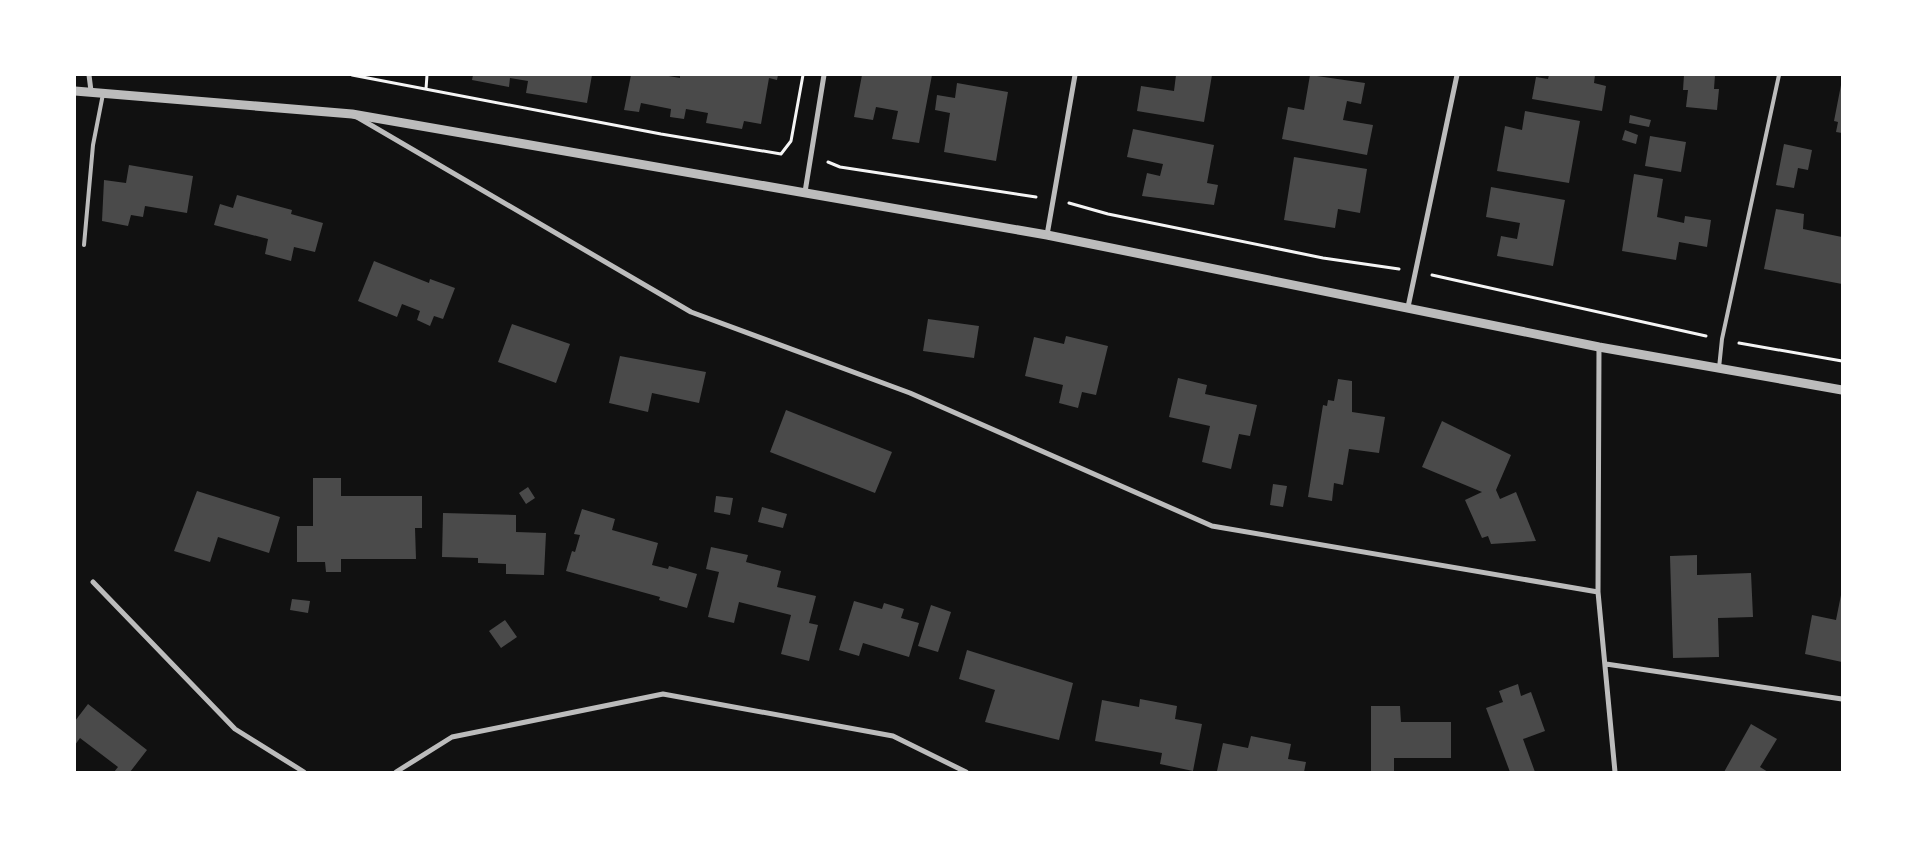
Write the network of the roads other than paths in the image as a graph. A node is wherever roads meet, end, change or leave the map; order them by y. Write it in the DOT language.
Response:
graph roads {
  1 [pos="89,75"];
  2 [pos="824,75"];
  3 [pos="1074,75"];
  4 [pos="1456,75"];
  5 [pos="1779,75"];
  6 [pos="75,91"];
  7 [pos="92,91"];
  8 [pos="103,92"];
  9 [pos="352,114"];
  10 [pos="805,192"];
  11 [pos="1047,234"];
  12 [pos="84,245"];
  13 [pos="1408,307"];
  14 [pos="1599,347"];
  15 [pos="1719,368"];
  16 [pos="1842,390"];
  17 [pos="93,582"];
  18 [pos="1598,592"];
  19 [pos="1606,664"];
  20 [pos="1842,699"];
  21 [pos="304,772"];
  22 [pos="396,772"];
  23 [pos="966,772"];
  24 [pos="1615,772"];
  1 -- 7 [label="street"];
  2 -- 10 [label="street"];
  3 -- 11 [label="street"];
  4 -- 13 [label="street"];
  5 -- 15 [label="lane"];
  6 -- 7 [label="street"];
  7 -- 8 [label="street"];
  8 -- 9 [label="street"];
  8 -- 12 [label="lane"];
  9 -- 10 [label="street"];
  9 -- 18 [label="street"];
  10 -- 11 [label="street"];
  11 -- 13 [label="street"];
  13 -- 14 [label="street"];
  14 -- 15 [label="street"];
  14 -- 18 [label="street"];
  15 -- 16 [label="street"];
  17 -- 21 [label="street"];
  18 -- 19 [label="street"];
  19 -- 20 [label="street"];
  19 -- 24 [label="street"];
  22 -- 23 [label="street"];
}
